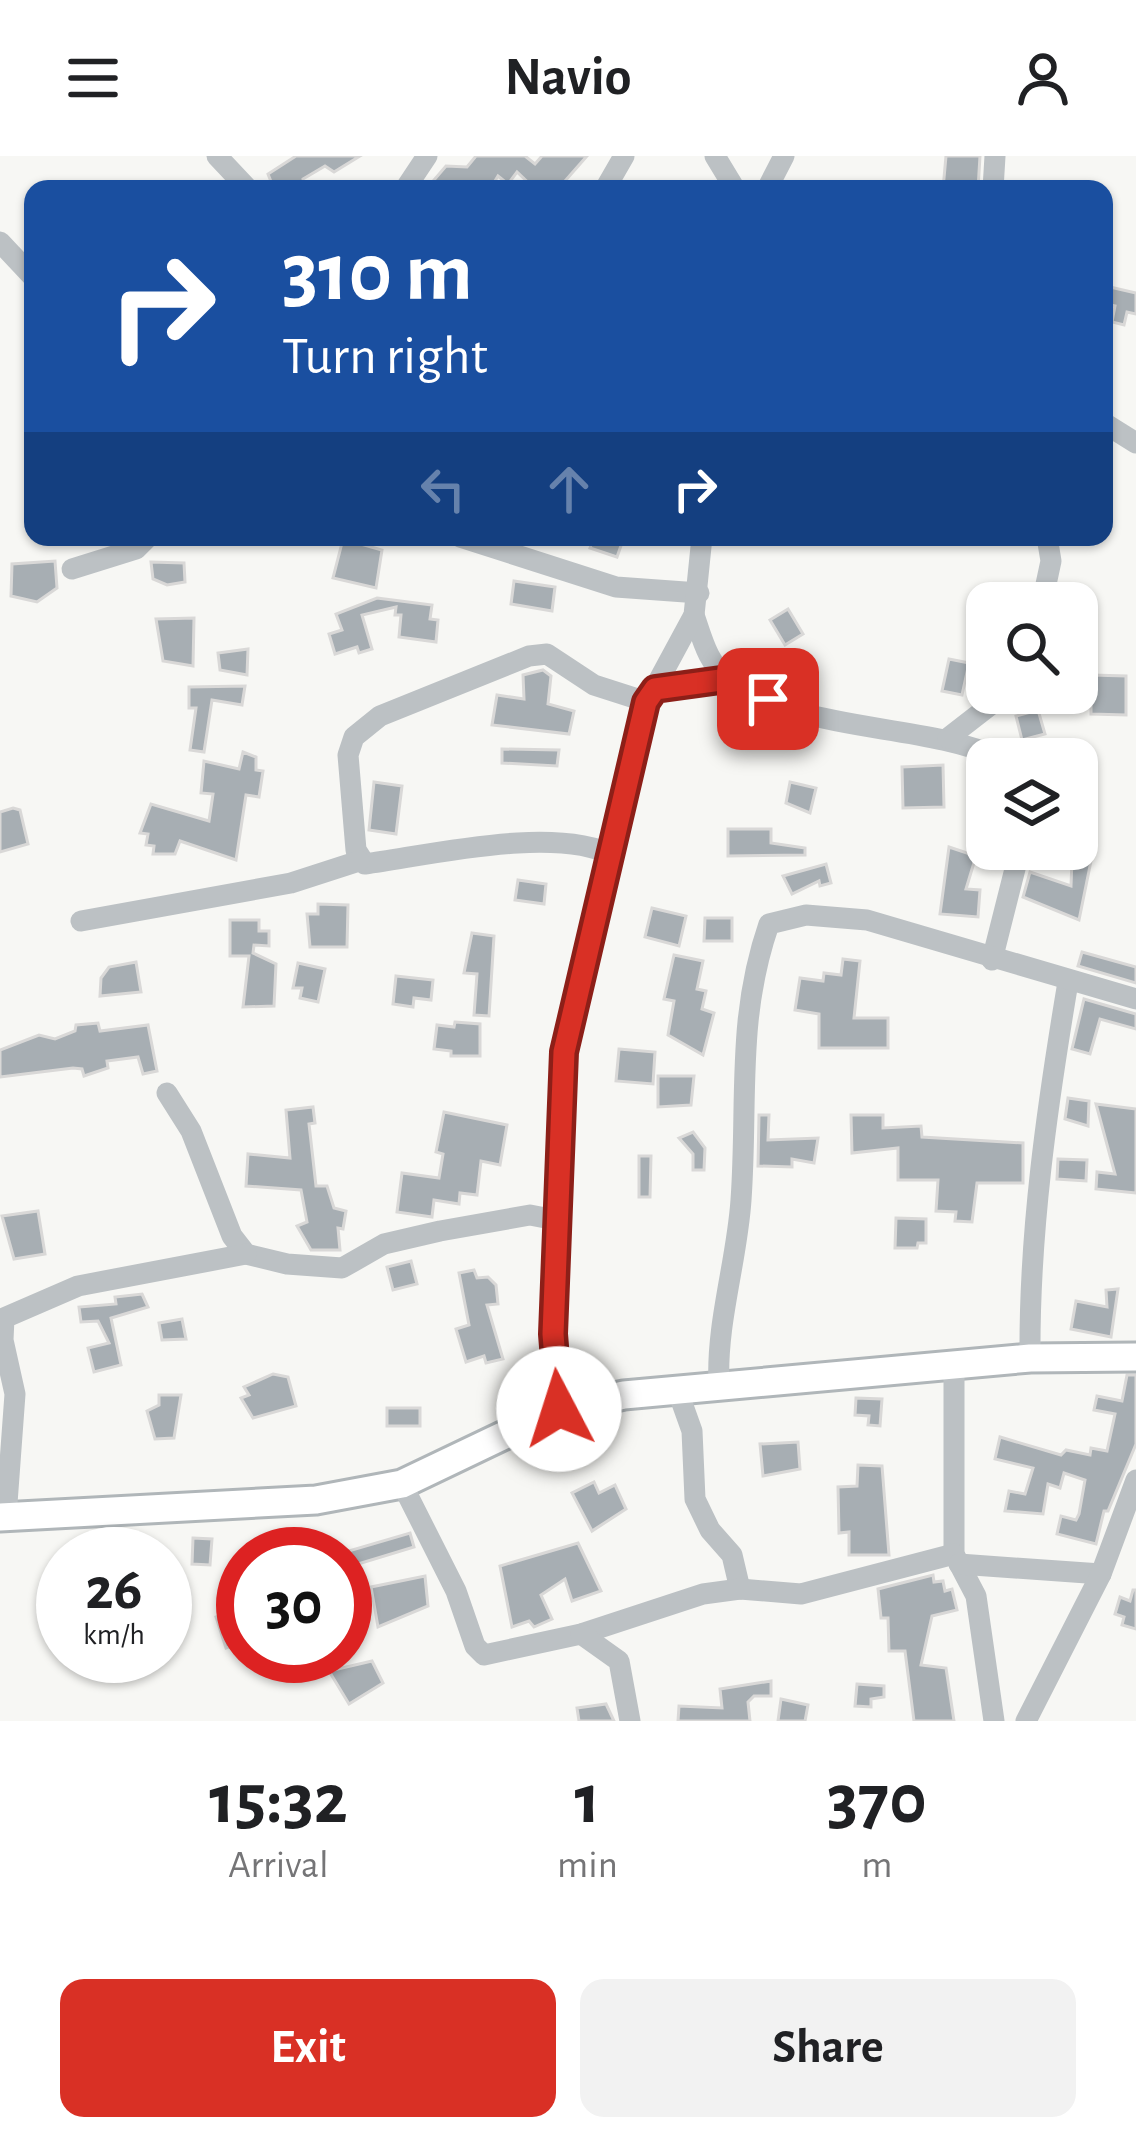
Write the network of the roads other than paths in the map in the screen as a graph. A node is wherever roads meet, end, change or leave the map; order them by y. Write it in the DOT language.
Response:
graph roads {
  1 [pos="217,156"];
  2 [pos="240,180"];
  3 [pos="0,242"];
  4 [pos="24,267"];
  5 [pos="140,546"];
  6 [pos="489,546"];
  7 [pos="701,546"];
  8 [pos="1048,546"];
  9 [pos="72,569"];
  10 [pos="1046,582"];
  11 [pos="696,604"];
  12 [pos="728,679"];
  13 [pos="651,695"];
  14 [pos="979,714"];
  15 [pos="948,738"];
  16 [pos="966,745"];
  17 [pos="614,856"];
  18 [pos="358,861"];
  19 [pos="1015,870"];
  20 [pos="81,921"];
  21 [pos="992,960"];
  22 [pos="1068,982"];
  23 [pos="1136,999"];
  24 [pos="167,1093"];
  25 [pos="560,1221"];
  26 [pos="246,1253"];
  27 [pos="1136,1357"];
  28 [pos="1030,1358"];
  29 [pos="954,1364"];
  30 [pos="719,1384"];
  31 [pos="677,1389"];
  32 [pos="559,1409"];
  33 [pos="1136,1480"];
  34 [pos="402,1484"];
  35 [pos="3,1517"];
  36 [pos="957,1559"];
  37 [pos="1100,1574"];
  38 [pos="740,1589"];
  39 [pos="581,1634"];
  40 [pos="630,1721"];
  41 [pos="994,1721"];
  42 [pos="1026,1721"];
  1 -- 2 [label="street"];
  3 -- 4 [label="street"];
  5 -- 9 [label="street"];
  6 -- 11 [label="street"];
  7 -- 11 [label="street"];
  8 -- 10 [label="street"];
  11 -- 12 [label="street"];
  11 -- 13 [label="street"];
  12 -- 13 [label="street"];
  12 -- 15 [label="street"];
  13 -- 17 [label="street"];
  13 -- 18 [label="street"];
  14 -- 15 [label="street"];
  15 -- 16 [label="street"];
  17 -- 18 [label="street"];
  17 -- 25 [label="street"];
  18 -- 20 [label="street"];
  19 -- 21 [label="street"];
  21 -- 22 [label="street"];
  21 -- 30 [label="street"];
  22 -- 23 [label="street"];
  22 -- 28 [label="street"];
  24 -- 26 [label="street"];
  25 -- 26 [label="street"];
  25 -- 32 [label="street"];
  26 -- 35 [label="street"];
  27 -- 28 [label="main road"];
  28 -- 29 [label="main road"];
  29 -- 30 [label="main road"];
  29 -- 36 [label="street"];
  30 -- 31 [label="main road"];
  31 -- 32 [label="main road"];
  31 -- 38 [label="street"];
  32 -- 34 [label="main road"];
  33 -- 37 [label="street"];
  34 -- 35 [label="main road"];
  34 -- 39 [label="street"];
  36 -- 37 [label="street"];
  36 -- 38 [label="street"];
  36 -- 41 [label="street"];
  37 -- 42 [label="street"];
  38 -- 39 [label="street"];
  39 -- 40 [label="street"];
}
